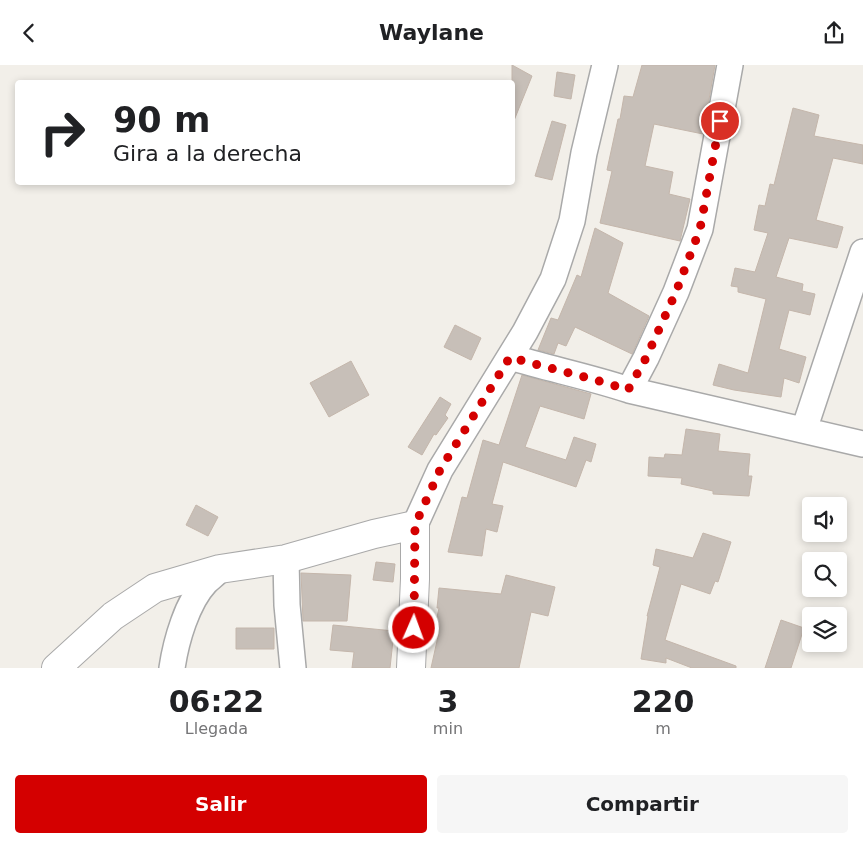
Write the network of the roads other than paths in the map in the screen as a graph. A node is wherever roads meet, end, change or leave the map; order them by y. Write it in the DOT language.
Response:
graph roads {
  1 [pos="605,65"];
  2 [pos="730,65"];
  3 [pos="863,252"];
  4 [pos="510,357"];
  5 [pos="628,390"];
  6 [pos="804,429"];
  7 [pos="863,444"];
  8 [pos="415,525"];
  9 [pos="286,559"];
  10 [pos="220,569"];
  11 [pos="56,668"];
  12 [pos="172,668"];
  13 [pos="292,668"];
  14 [pos="411,668"];
  1 -- 4 [label="street"];
  2 -- 5 [label="street"];
  3 -- 6 [label="street"];
  4 -- 5 [label="street"];
  4 -- 8 [label="street"];
  5 -- 6 [label="street"];
  6 -- 7 [label="street"];
  8 -- 9 [label="street"];
  8 -- 14 [label="street"];
  9 -- 10 [label="street"];
  9 -- 13 [label="street"];
  10 -- 11 [label="street"];
  10 -- 12 [label="street"];
}
